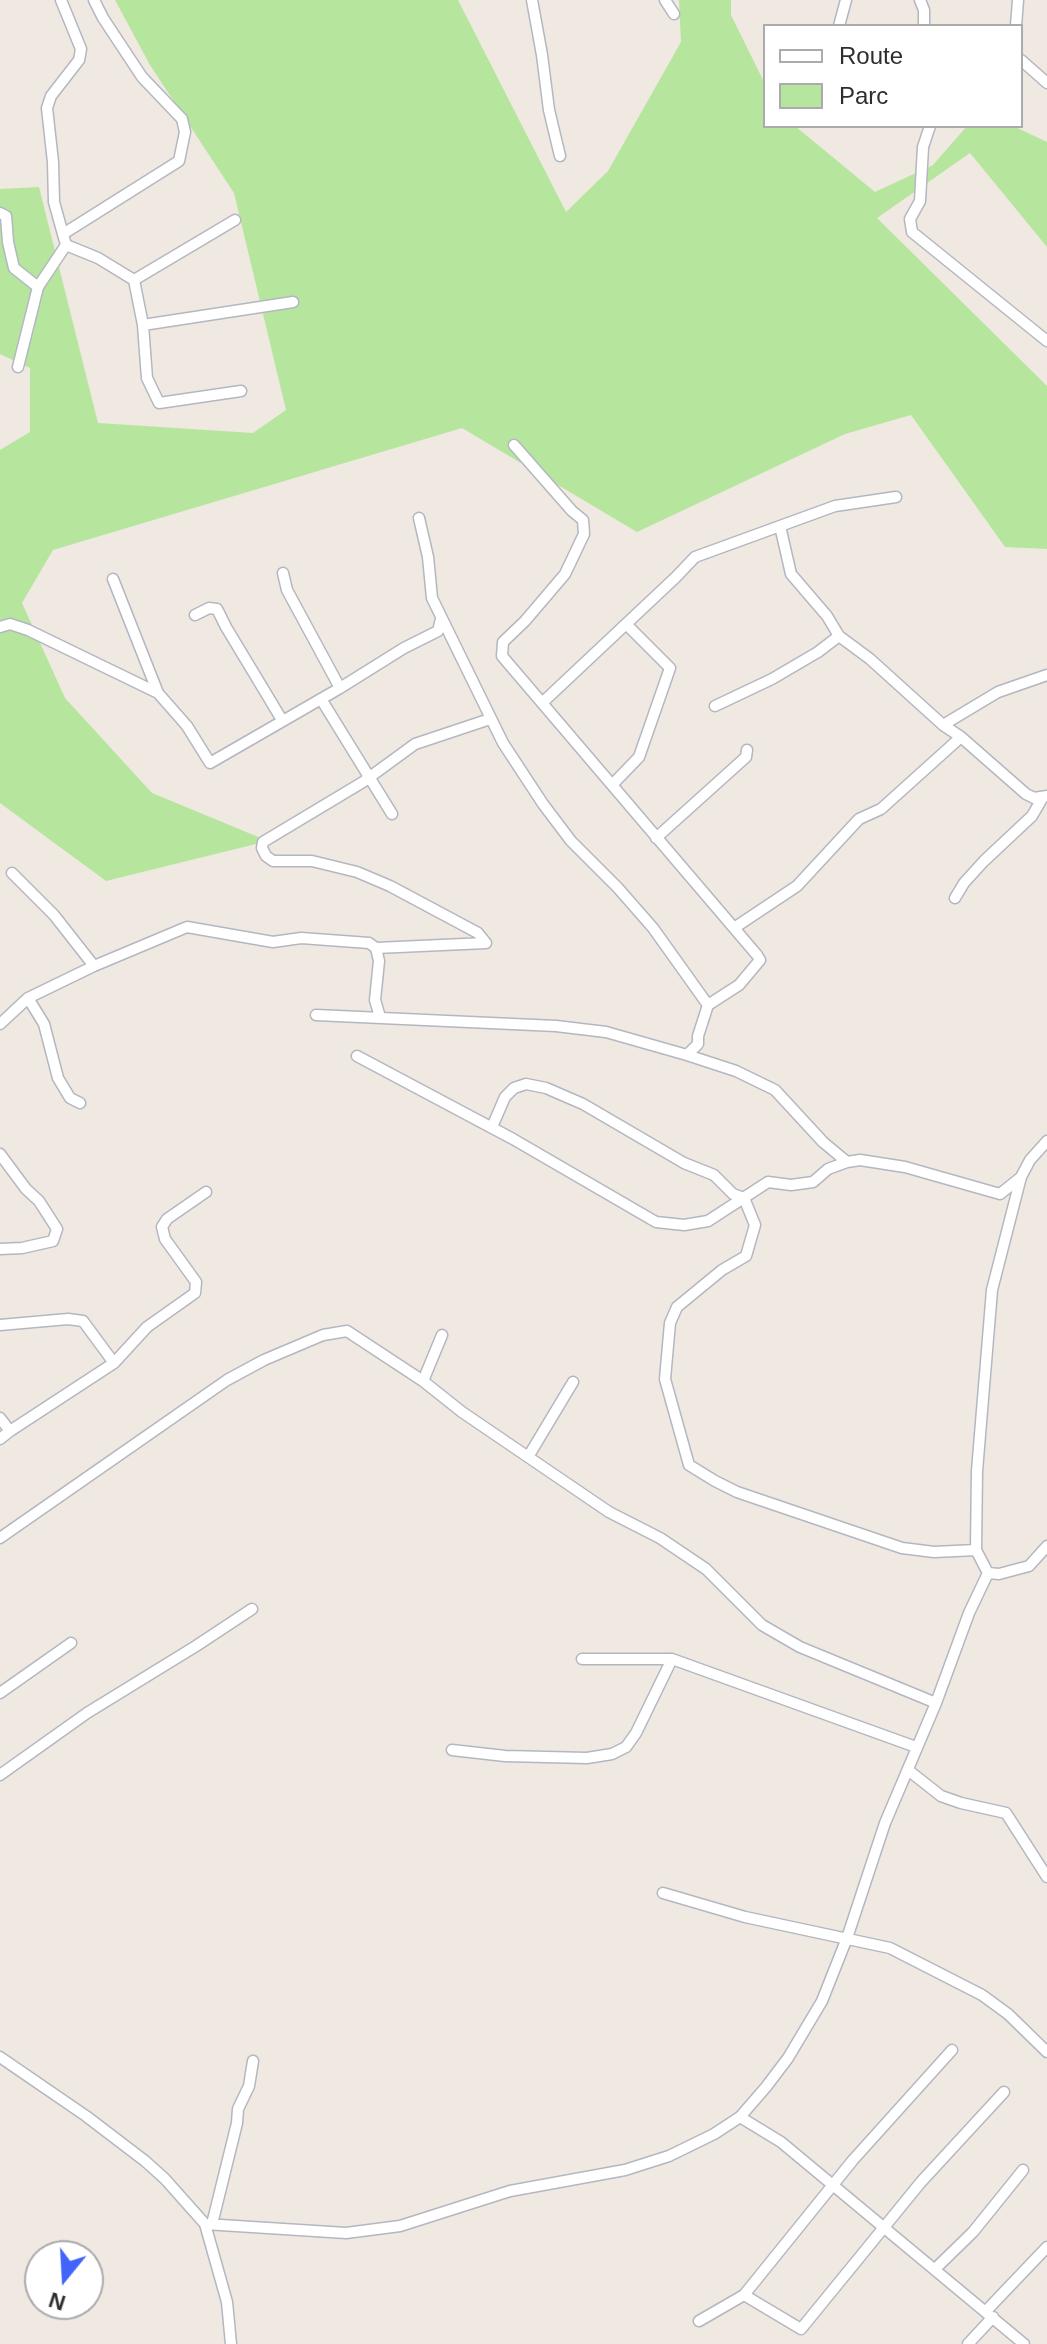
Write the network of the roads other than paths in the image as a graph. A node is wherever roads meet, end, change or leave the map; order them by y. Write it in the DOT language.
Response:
graph roads {
  1 [pos="61,0"];
  2 [pos="94,0"];
  3 [pos="532,0"];
  4 [pos="665,0"];
  5 [pos="846,0"];
  6 [pos="920,0"];
  7 [pos="1018,0"];
  8 [pos="674,14"];
  9 [pos="840,24"];
  10 [pos="924,24"];
  11 [pos="1016,24"];
  12 [pos="1023,62"];
  13 [pos="1047,83"];
  14 [pos="929,128"];
  15 [pos="560,156"];
  16 [pos="0,213"];
  17 [pos="235,220"];
  18 [pos="64,239"];
  19 [pos="134,280"];
  20 [pos="38,287"];
  21 [pos="293,302"];
  22 [pos="143,325"];
  23 [pos="1047,341"];
  24 [pos="18,367"];
  25 [pos="241,391"];
  26 [pos="514,445"];
  27 [pos="896,497"];
  28 [pos="419,518"];
  29 [pos="780,526"];
  30 [pos="283,573"];
  31 [pos="113,579"];
  32 [pos="195,615"];
  33 [pos="441,619"];
  34 [pos="627,625"];
  35 [pos="0,627"];
  36 [pos="839,636"];
  37 [pos="1047,675"];
  38 [pos="340,688"];
  39 [pos="158,693"];
  40 [pos="321,699"];
  41 [pos="542,703"];
  42 [pos="715,706"];
  43 [pos="490,719"];
  44 [pos="282,720"];
  45 [pos="943,725"];
  46 [pos="961,737"];
  47 [pos="747,750"];
  48 [pos="368,778"];
  49 [pos="612,785"];
  50 [pos="1045,796"];
  51 [pos="392,814"];
  52 [pos="656,838"];
  53 [pos="12,873"];
  54 [pos="955,898"];
  55 [pos="734,928"];
  56 [pos="376,948"];
  57 [pos="94,966"];
  58 [pos="28,998"];
  59 [pos="708,1005"];
  60 [pos="316,1015"];
  61 [pos="380,1017"];
  62 [pos="0,1024"];
  63 [pos="687,1055"];
  64 [pos="357,1056"];
  65 [pos="80,1103"];
  66 [pos="492,1127"];
  67 [pos="1047,1141"];
  68 [pos="0,1154"];
  69 [pos="847,1162"];
  70 [pos="1021,1177"];
  71 [pos="206,1192"];
  72 [pos="744,1198"];
  73 [pos="0,1249"];
  74 [pos="0,1325"];
  75 [pos="442,1335"];
  76 [pos="114,1363"];
  77 [pos="423,1381"];
  78 [pos="573,1382"];
  79 [pos="0,1418"];
  80 [pos="10,1431"];
  81 [pos="0,1439"];
  82 [pos="528,1457"];
  83 [pos="0,1538"];
  84 [pos="1047,1546"];
  85 [pos="976,1550"];
  86 [pos="988,1573"];
  87 [pos="252,1609"];
  88 [pos="71,1643"];
  89 [pos="582,1659"];
  90 [pos="672,1659"];
  91 [pos="0,1693"];
  92 [pos="936,1703"];
  93 [pos="916,1747"];
  94 [pos="452,1750"];
  95 [pos="908,1770"];
  96 [pos="0,1775"];
  97 [pos="1047,1877"];
  98 [pos="663,1893"];
  99 [pos="847,1938"];
  100 [pos="952,2050"];
  101 [pos="1047,2052"];
  102 [pos="0,2057"];
  103 [pos="253,2061"];
  104 [pos="1004,2092"];
  105 [pos="740,2117"];
  106 [pos="1023,2170"];
  107 [pos="833,2187"];
  108 [pos="208,2224"];
  109 [pos="885,2227"];
  110 [pos="1047,2249"];
  111 [pos="935,2269"];
  112 [pos="744,2295"];
  113 [pos="990,2314"];
  114 [pos="699,2321"];
  115 [pos="231,2344"];
  116 [pos="968,2344"];
  117 [pos="1024,2344"];
  1 -- 18 [label="street"];
  2 -- 18 [label="street"];
  3 -- 15 [label="street"];
  4 -- 8 [label="street"];
  5 -- 9 [label="street"];
  6 -- 10 [label="street"];
  7 -- 11 [label="street"];
  12 -- 13 [label="street"];
  14 -- 23 [label="street"];
  16 -- 20 [label="street"];
  17 -- 19 [label="street"];
  18 -- 19 [label="street"];
  18 -- 20 [label="street"];
  19 -- 22 [label="street"];
  20 -- 24 [label="street"];
  21 -- 22 [label="street"];
  22 -- 25 [label="street"];
  26 -- 41 [label="street"];
  27 -- 29 [label="street"];
  28 -- 33 [label="street"];
  29 -- 34 [label="street"];
  29 -- 36 [label="street"];
  30 -- 38 [label="street"];
  31 -- 39 [label="street"];
  32 -- 44 [label="street"];
  33 -- 38 [label="street"];
  33 -- 43 [label="street"];
  34 -- 41 [label="street"];
  34 -- 49 [label="street"];
  35 -- 39 [label="street"];
  36 -- 42 [label="street"];
  36 -- 45 [label="street"];
  37 -- 45 [label="street"];
  38 -- 40 [label="street"];
  39 -- 44 [label="street"];
  40 -- 44 [label="street"];
  40 -- 48 [label="street"];
  41 -- 49 [label="street"];
  43 -- 48 [label="street"];
  43 -- 59 [label="street"];
  45 -- 46 [label="street"];
  46 -- 50 [label="street"];
  46 -- 55 [label="street"];
  47 -- 52 [label="street"];
  48 -- 51 [label="street"];
  48 -- 56 [label="street"];
  49 -- 52 [label="street"];
  50 -- 54 [label="street"];
  52 -- 55 [label="street"];
  53 -- 57 [label="street"];
  55 -- 59 [label="street"];
  56 -- 57 [label="street"];
  56 -- 61 [label="street"];
  57 -- 58 [label="street"];
  58 -- 62 [label="street"];
  58 -- 65 [label="street"];
  59 -- 63 [label="street"];
  60 -- 61 [label="street"];
  61 -- 63 [label="street"];
  63 -- 69 [label="street"];
  64 -- 66 [label="street"];
  66 -- 72 [label="street"];
  66 -- 72 [label="street"];
  67 -- 70 [label="street"];
  68 -- 73 [label="street"];
  69 -- 70 [label="street"];
  69 -- 72 [label="street"];
  70 -- 85 [label="street"];
  71 -- 76 [label="street"];
  72 -- 85 [label="street"];
  74 -- 76 [label="street"];
  75 -- 77 [label="street"];
  76 -- 80 [label="street"];
  77 -- 82 [label="street"];
  77 -- 83 [label="street"];
  78 -- 82 [label="street"];
  79 -- 80 [label="street"];
  80 -- 81 [label="street"];
  82 -- 92 [label="street"];
  84 -- 86 [label="street"];
  85 -- 86 [label="street"];
  86 -- 92 [label="street"];
  87 -- 96 [label="street"];
  88 -- 91 [label="street"];
  89 -- 90 [label="street"];
  90 -- 93 [label="street"];
  90 -- 94 [label="street"];
  92 -- 93 [label="street"];
  93 -- 95 [label="street"];
  95 -- 97 [label="street"];
  95 -- 99 [label="street"];
  98 -- 99 [label="street"];
  99 -- 101 [label="street"];
  99 -- 105 [label="street"];
  100 -- 107 [label="street"];
  102 -- 108 [label="street"];
  103 -- 108 [label="street"];
  104 -- 109 [label="street"];
  105 -- 107 [label="street"];
  105 -- 108 [label="street"];
  106 -- 111 [label="street"];
  107 -- 109 [label="street"];
  107 -- 112 [label="street"];
  108 -- 115 [label="street"];
  109 -- 111 [label="street"];
  109 -- 112 [label="street"];
  110 -- 113 [label="street"];
  111 -- 113 [label="street"];
  112 -- 114 [label="street"];
  113 -- 116 [label="street"];
  113 -- 117 [label="street"];
}
